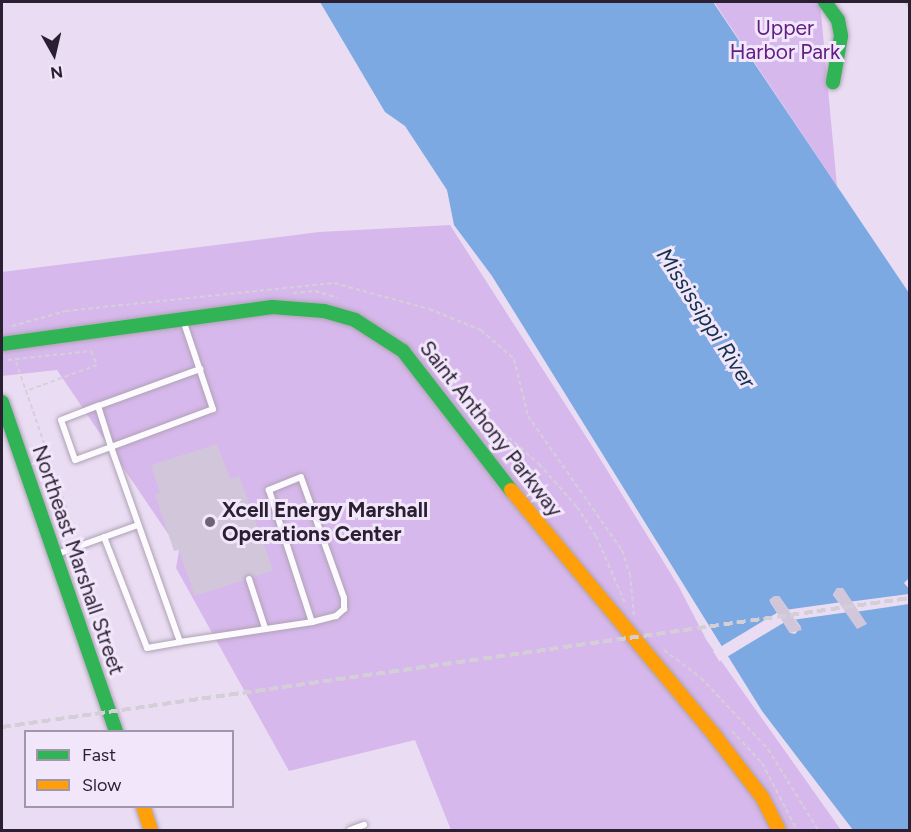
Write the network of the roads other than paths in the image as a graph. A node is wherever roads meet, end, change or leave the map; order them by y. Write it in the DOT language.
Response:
graph roads {
  1 [pos="825,2"];
  2 [pos="833,82"];
  3 [pos="183,319"];
  4 [pos="2,344"];
  5 [pos="200,369"];
  6 [pos="2,402"];
  7 [pos="98,406"];
  8 [pos="111,447"];
  9 [pos="138,525"];
  10 [pos="104,537"];
  11 [pos="54,555"];
  12 [pos="249,579"];
  13 [pos="312,622"];
  14 [pos="265,628"];
  15 [pos="180,642"];
  16 [pos="115,730"];
  17 [pos="143,808"];
  18 [pos="364,825"];
  19 [pos="151,831"];
  20 [pos="350,831"];
  21 [pos="779,831"];
  1 -- 2 [label="street"];
  3 -- 4 [label="street, Saint Anthony Parkway"];
  3 -- 5 [label="lane"];
  3 -- 21 [label="street, Saint Anthony Parkway"];
  5 -- 7 [label="lane"];
  5 -- 8 [label="lane"];
  6 -- 11 [label="street, Northeast Marshall Street"];
  7 -- 8 [label="lane"];
  7 -- 8 [label="lane"];
  8 -- 9 [label="lane"];
  9 -- 10 [label="lane"];
  9 -- 15 [label="lane"];
  10 -- 11 [label="lane"];
  10 -- 15 [label="lane"];
  11 -- 16 [label="street, Northeast Marshall Street"];
  12 -- 14 [label="lane"];
  13 -- 13 [label="lane"];
  13 -- 14 [label="lane"];
  14 -- 15 [label="lane"];
  17 -- 19 [label="street"];
  18 -- 20 [label="lane"];
}
